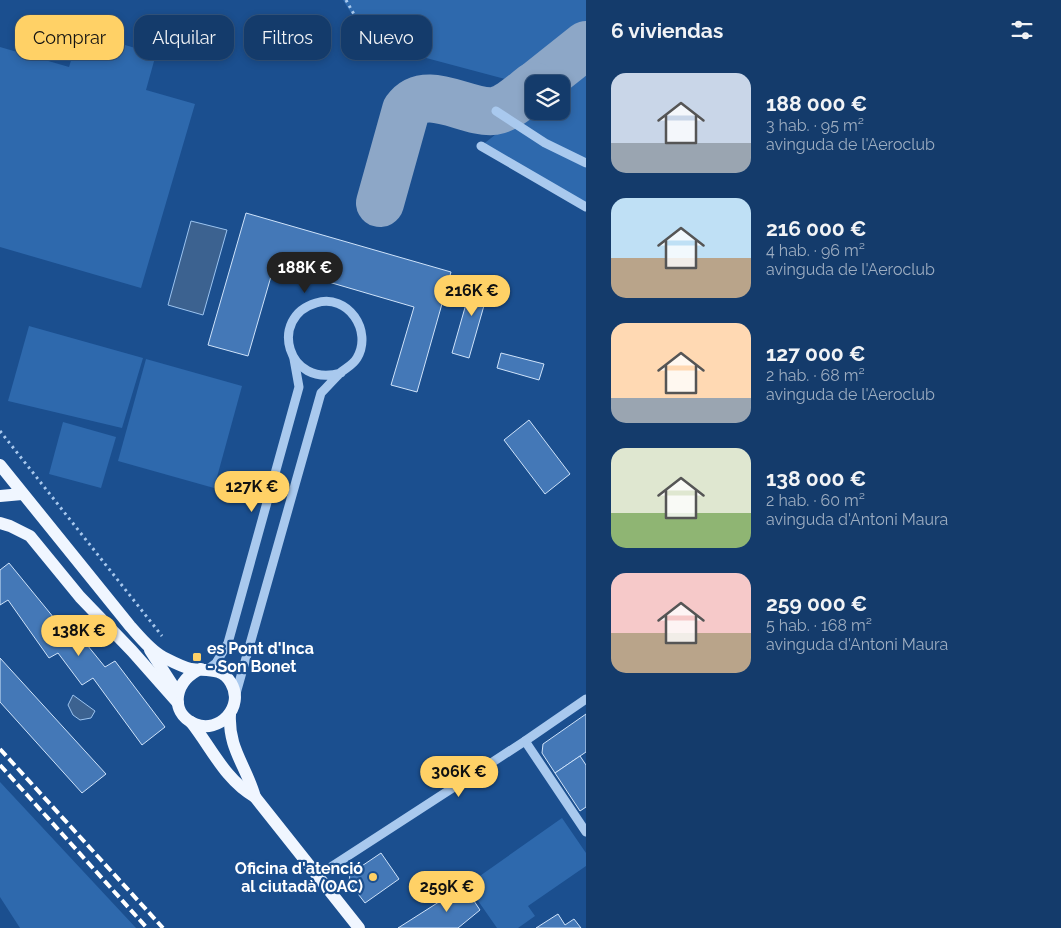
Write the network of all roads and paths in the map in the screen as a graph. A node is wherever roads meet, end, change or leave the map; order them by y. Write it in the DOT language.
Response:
graph roads {
  1 [pos="346,0"];
  2 [pos="354,15"];
  3 [pos="496,111"];
  4 [pos="480,146"];
  5 [pos="586,163"];
  6 [pos="586,207"];
  7 [pos="294,359"];
  8 [pos="341,373"];
  9 [pos="0,431"];
  10 [pos="0,465"];
  11 [pos="22,494"];
  12 [pos="0,496"];
  13 [pos="0,523"];
  14 [pos="164,639"];
  15 [pos="148,645"];
  16 [pos="204,669"];
  17 [pos="178,698"];
  18 [pos="235,698"];
  19 [pos="586,699"];
  20 [pos="230,714"];
  21 [pos="190,721"];
  22 [pos="525,741"];
  23 [pos="255,797"];
  24 [pos="586,832"];
  25 [pos="318,876"];
  26 [pos="359,928"];
  1 -- 2 [label="path"];
  3 -- 5 [label="street"];
  4 -- 6 [label="street"];
  7 -- 8 [label="street"];
  7 -- 8 [label="street"];
  7 -- 16 [label="street"];
  8 -- 18 [label="street"];
  9 -- 14 [label="path"];
  10 -- 11 [label="main road"];
  11 -- 12 [label="main road"];
  11 -- 15 [label="main road"];
  13 -- 17 [label="main road"];
  15 -- 16 [label="main road"];
  15 -- 17 [label="main road"];
  16 -- 17 [label="main road"];
  16 -- 18 [label="main road"];
  17 -- 21 [label="main road"];
  18 -- 20 [label="main road"];
  19 -- 22 [label="street"];
  20 -- 21 [label="main road"];
  20 -- 23 [label="main road"];
  21 -- 23 [label="main road"];
  22 -- 24 [label="street"];
  22 -- 25 [label="street"];
  23 -- 25 [label="main road"];
  25 -- 26 [label="main road"];
}
